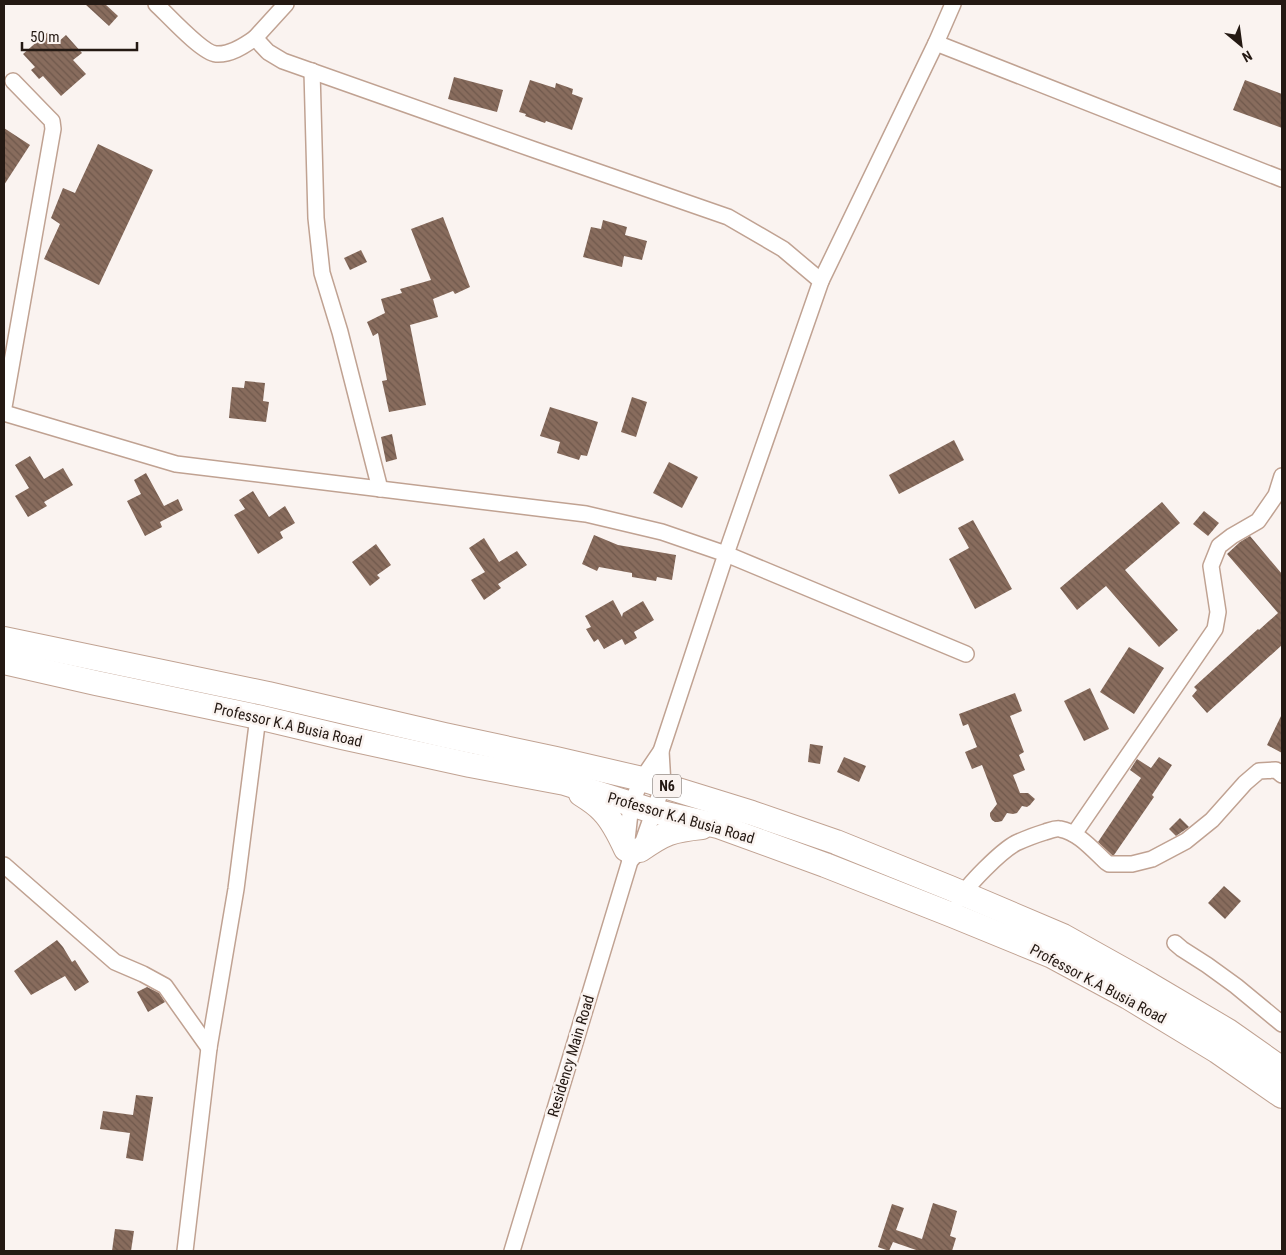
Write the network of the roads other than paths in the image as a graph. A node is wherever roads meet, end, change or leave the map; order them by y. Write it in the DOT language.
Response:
graph roads {
  1 [pos="156,4"];
  2 [pos="286,4"];
  3 [pos="953,4"];
  4 [pos="255,38"];
  5 [pos="936,43"];
  6 [pos="312,71"];
  7 [pos="13,81"];
  8 [pos="1282,179"];
  9 [pos="821,281"];
  10 [pos="4,406"];
  11 [pos="4,413"];
  12 [pos="1282,476"];
  13 [pos="380,488"];
  14 [pos="726,554"];
  15 [pos="4,639"];
  16 [pos="966,654"];
  17 [pos="4,662"];
  18 [pos="258,718"];
  19 [pos="1282,775"];
  20 [pos="653,782"];
  21 [pos="565,784"];
  22 [pos="642,808"];
  23 [pos="718,826"];
  24 [pos="1074,834"];
  25 [pos="632,853"];
  26 [pos="4,865"];
  27 [pos="957,905"];
  28 [pos="995,908"];
  29 [pos="987,930"];
  30 [pos="1174,943"];
  31 [pos="1282,1024"];
  32 [pos="209,1048"];
  33 [pos="1282,1069"];
  34 [pos="1282,1096"];
  35 [pos="185,1251"];
  36 [pos="512,1251"];
  1 -- 4 [label="street"];
  2 -- 4 [label="street"];
  3 -- 5 [label="street"];
  4 -- 6 [label="street"];
  5 -- 8 [label="street"];
  5 -- 9 [label="street"];
  6 -- 9 [label="street"];
  6 -- 13 [label="street"];
  7 -- 10 [label="street"];
  9 -- 14 [label="street"];
  11 -- 13 [label="street"];
  12 -- 24 [label="street"];
  13 -- 14 [label="street"];
  14 -- 16 [label="street"];
  14 -- 20 [label="street"];
  15 -- 20 [label="main road, Professor K.A Busia Road / N6"];
  17 -- 18 [label="main road, Professor K.A Busia Road / N6"];
  18 -- 21 [label="main road, Professor K.A Busia Road / N6"];
  18 -- 32 [label="street"];
  19 -- 24 [label="street"];
  20 -- 22 [label="street"];
  20 -- 22 [label="street"];
  20 -- 27 [label="main road, Professor K.A Busia Road / N6"];
  21 -- 22 [label="main road, Professor K.A Busia Road / N6"];
  21 -- 25 [label="main road"];
  22 -- 23 [label="main road, Professor K.A Busia Road / N6"];
  22 -- 25 [label="street"];
  22 -- 25 [label="street"];
  23 -- 25 [label="main road"];
  23 -- 27 [label="main road, Professor K.A Busia Road / N6"];
  24 -- 27 [label="street"];
  25 -- 36 [label="street, Residency Main Road"];
  26 -- 32 [label="street"];
  27 -- 28 [label="main road, Professor K.A Busia Road / N6"];
  27 -- 29 [label="main road, Professor K.A Busia Road / N6"];
  28 -- 29 [label="main road"];
  28 -- 33 [label="main road, Professor K.A Busia Road / N6"];
  29 -- 34 [label="main road, Professor K.A Busia Road / N6"];
  30 -- 31 [label="street"];
  32 -- 35 [label="street"];
}
